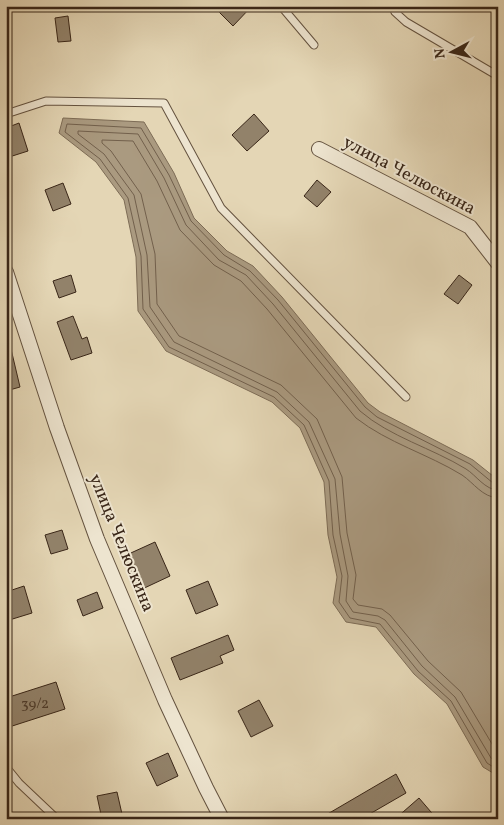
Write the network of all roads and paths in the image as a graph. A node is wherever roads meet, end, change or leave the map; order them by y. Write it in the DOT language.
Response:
graph roads {
  1 [pos="281,6"];
  2 [pos="392,6"];
  3 [pos="314,45"];
  4 [pos="498,76"];
  5 [pos="6,114"];
  6 [pos="319,149"];
  7 [pos="498,263"];
  8 [pos="6,272"];
  9 [pos="406,396"];
  10 [pos="6,766"];
  11 [pos="57,819"];
  12 [pos="222,819"];
  1 -- 3 [label="lane"];
  2 -- 4 [label="lane"];
  5 -- 9 [label="lane"];
  6 -- 7 [label="street, улица Челюскина"];
  8 -- 12 [label="street, улица Челюскина"];
  10 -- 11 [label="lane"];
}
